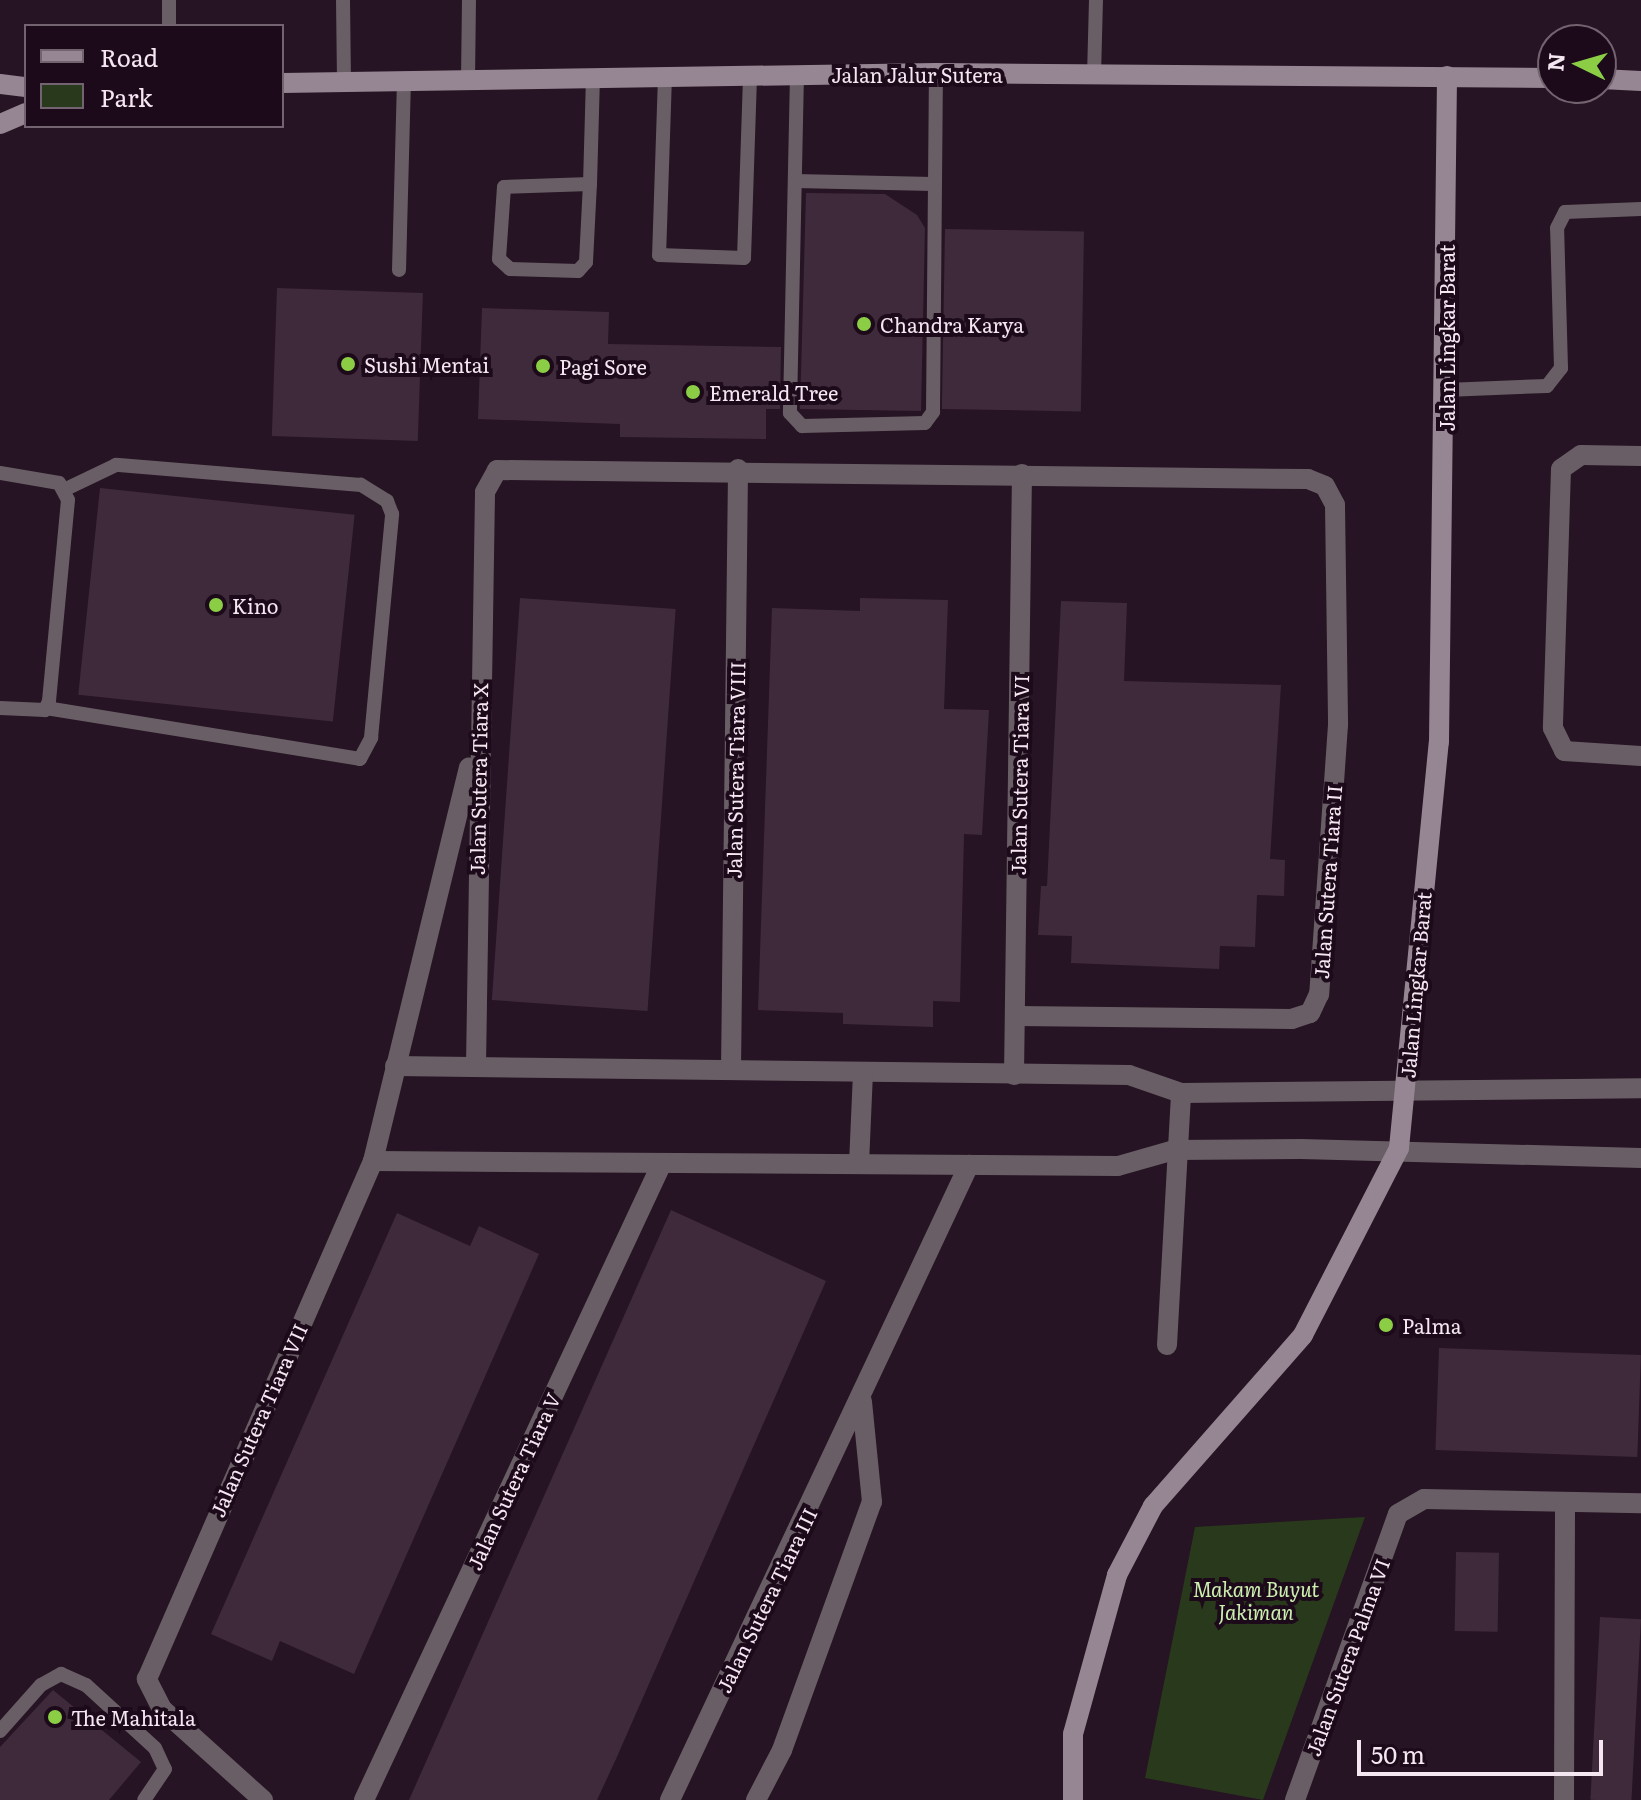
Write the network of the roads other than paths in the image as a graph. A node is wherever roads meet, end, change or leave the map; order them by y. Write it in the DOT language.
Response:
graph roads {
  1 [pos="169,0"];
  2 [pos="343,0"];
  3 [pos="469,0"];
  4 [pos="1096,0"];
  5 [pos="169,24"];
  6 [pos="936,73"];
  7 [pos="750,74"];
  8 [pos="797,74"];
  9 [pos="593,76"];
  10 [pos="665,76"];
  11 [pos="1094,76"];
  12 [pos="1447,76"];
  13 [pos="1537,78"];
  14 [pos="468,80"];
  15 [pos="1617,80"];
  16 [pos="404,81"];
  17 [pos="1641,81"];
  18 [pos="344,82"];
  19 [pos="284,83"];
  20 [pos="0,84"];
  21 [pos="24,87"];
  22 [pos="24,114"];
  23 [pos="0,124"];
  24 [pos="795,181"];
  25 [pos="590,184"];
  26 [pos="933,184"];
  27 [pos="1641,209"];
  28 [pos="399,270"];
  29 [pos="1446,390"];
  30 [pos="1641,456"];
  31 [pos="738,469"];
  32 [pos="0,473"];
  33 [pos="1022,474"];
  34 [pos="66,489"];
  35 [pos="0,708"];
  36 [pos="46,708"];
  37 [pos="477,733"];
  38 [pos="1641,756"];
  39 [pos="1017,1016"];
  40 [pos="395,1066"];
  41 [pos="476,1066"];
  42 [pos="731,1070"];
  43 [pos="863,1073"];
  44 [pos="1014,1075"];
  45 [pos="1641,1088"];
  46 [pos="1181,1093"];
  47 [pos="1405,1094"];
  48 [pos="1399,1148"];
  49 [pos="1174,1150"];
  50 [pos="1641,1158"];
  51 [pos="373,1161"];
  52 [pos="662,1163"];
  53 [pos="859,1164"];
  54 [pos="969,1165"];
  55 [pos="1167,1345"];
  56 [pos="862,1401"];
  57 [pos="1565,1502"];
  58 [pos="1641,1503"];
  59 [pos="0,1731"];
  60 [pos="144,1800"];
  61 [pos="263,1800"];
  62 [pos="364,1800"];
  63 [pos="670,1800"];
  64 [pos="756,1800"];
  65 [pos="1073,1800"];
  66 [pos="1295,1800"];
  67 [pos="1564,1800"];
  1 -- 5 [label="lane"];
  2 -- 18 [label="lane"];
  3 -- 14 [label="lane"];
  4 -- 11 [label="lane"];
  6 -- 8 [label="street, Jalan Jalur Sutera"];
  6 -- 11 [label="street, Jalan Jalur Sutera"];
  6 -- 26 [label="lane"];
  7 -- 8 [label="street, Jalan Jalur Sutera"];
  7 -- 10 [label="street, Jalan Jalur Sutera"];
  7 -- 10 [label="lane"];
  8 -- 24 [label="lane"];
  9 -- 10 [label="street, Jalan Jalur Sutera"];
  9 -- 14 [label="street, Jalan Jalur Sutera"];
  9 -- 25 [label="lane"];
  11 -- 12 [label="street, Jalan Jalur Sutera"];
  12 -- 13 [label="street, Jalan Jalur Sutera"];
  12 -- 29 [label="street, Jalan Lingkar Barat"];
  14 -- 16 [label="street, Jalan Jalur Sutera"];
  15 -- 17 [label="street"];
  16 -- 18 [label="street, Jalan Jalur Sutera"];
  16 -- 28 [label="lane"];
  18 -- 19 [label="street, Jalan Jalur Sutera"];
  20 -- 21 [label="street"];
  22 -- 23 [label="street"];
  24 -- 26 [label="lane"];
  24 -- 26 [label="lane"];
  25 -- 25 [label="lane"];
  27 -- 29 [label="lane"];
  29 -- 47 [label="street, Jalan Lingkar Barat"];
  30 -- 38 [label="street"];
  31 -- 33 [label="street"];
  31 -- 37 [label="street, Jalan Sutera Tiara X"];
  31 -- 42 [label="street, Jalan Sutera Tiara VIII"];
  32 -- 34 [label="lane"];
  33 -- 39 [label="street, Jalan Sutera Tiara VI"];
  33 -- 39 [label="street, Jalan Sutera Tiara II"];
  34 -- 36 [label="lane"];
  34 -- 36 [label="lane"];
  35 -- 36 [label="lane"];
  37 -- 40 [label="street, Jalan Sutera Tiara VII"];
  37 -- 41 [label="street, Jalan Sutera Tiara X"];
  39 -- 44 [label="street, Jalan Sutera Tiara VI"];
  40 -- 41 [label="street"];
  40 -- 51 [label="street, Jalan Sutera Tiara VII"];
  41 -- 42 [label="street"];
  42 -- 43 [label="street"];
  43 -- 44 [label="street"];
  43 -- 53 [label="street"];
  44 -- 46 [label="street"];
  45 -- 47 [label="street"];
  46 -- 47 [label="street"];
  46 -- 49 [label="street"];
  47 -- 48 [label="street, Jalan Lingkar Barat"];
  48 -- 49 [label="street"];
  48 -- 50 [label="street"];
  48 -- 65 [label="street, Jalan Lingkar Barat"];
  49 -- 54 [label="street"];
  49 -- 55 [label="street"];
  51 -- 52 [label="street"];
  51 -- 61 [label="street, Jalan Sutera Tiara VII"];
  52 -- 53 [label="street"];
  52 -- 62 [label="street, Jalan Sutera Tiara V"];
  53 -- 54 [label="street"];
  54 -- 56 [label="street, Jalan Sutera Tiara III"];
  56 -- 63 [label="street, Jalan Sutera Tiara III"];
  56 -- 64 [label="street"];
  57 -- 58 [label="street"];
  57 -- 66 [label="street, Jalan Sutera Palma VI"];
  57 -- 67 [label="street"];
  59 -- 60 [label="lane"];
}
